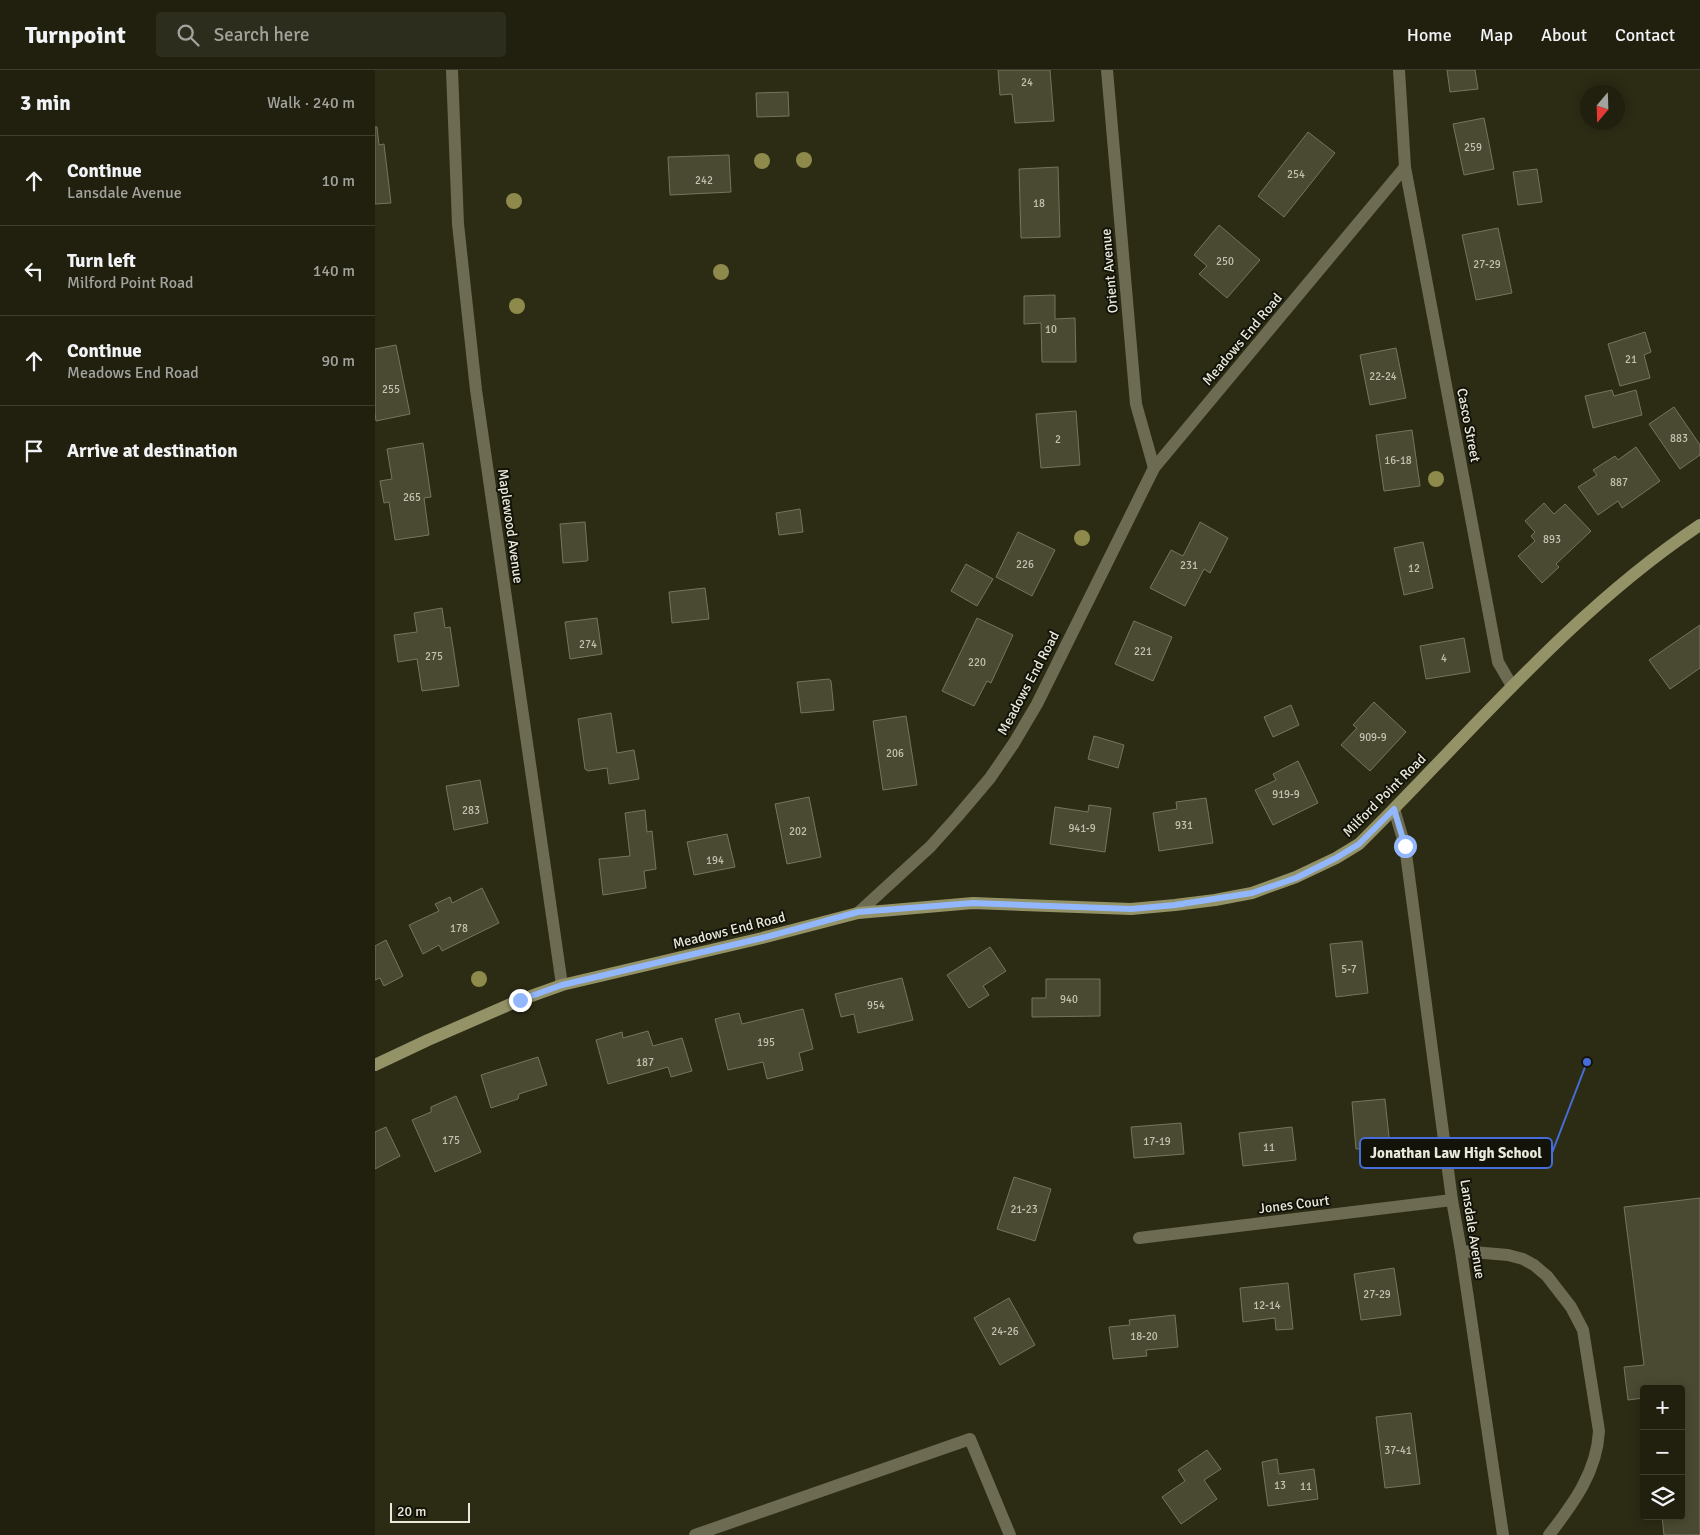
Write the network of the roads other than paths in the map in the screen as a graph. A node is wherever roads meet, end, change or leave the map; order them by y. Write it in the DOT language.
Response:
graph roads {
  1 [pos="452,70"];
  2 [pos="1107,70"];
  3 [pos="1399,70"];
  4 [pos="1405,167"];
  5 [pos="1154,468"];
  6 [pos="1700,525"];
  7 [pos="1512,686"];
  8 [pos="1394,809"];
  9 [pos="858,912"];
  10 [pos="562,985"];
  11 [pos="375,1065"];
  12 [pos="1453,1200"];
  13 [pos="1139,1238"];
  14 [pos="1461,1251"];
  15 [pos="695,1535"];
  16 [pos="1010,1535"];
  17 [pos="1503,1535"];
  18 [pos="1549,1535"];
  1 -- 10 [label="street, Maplewood Avenue"];
  2 -- 5 [label="street, Orient Avenue"];
  3 -- 4 [label="street"];
  4 -- 5 [label="street, Meadows End Road"];
  4 -- 7 [label="street, Casco Street"];
  5 -- 9 [label="street, Meadows End Road"];
  6 -- 7 [label="main road, Milford Point Road"];
  7 -- 8 [label="main road, Milford Point Road"];
  8 -- 9 [label="main road, Milford Point Road"];
  8 -- 12 [label="street, Lansdale Avenue"];
  9 -- 10 [label="main road, Meadows End Road"];
  10 -- 11 [label="main road, Meadows End Road"];
  12 -- 13 [label="street, Jones Court"];
  12 -- 14 [label="street, Lansdale Avenue"];
  14 -- 17 [label="street, Lansdale Avenue"];
  14 -- 18 [label="street"];
  15 -- 16 [label="street"];
}
